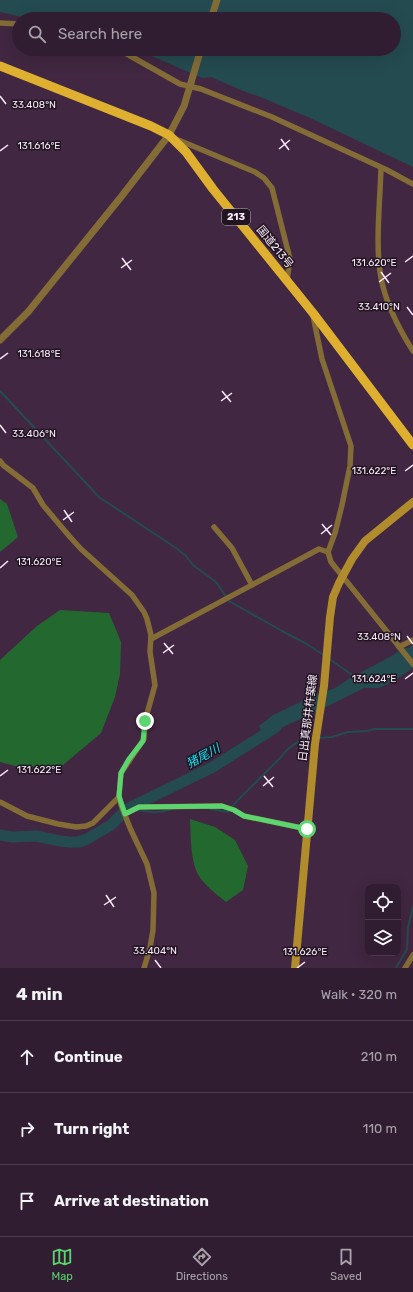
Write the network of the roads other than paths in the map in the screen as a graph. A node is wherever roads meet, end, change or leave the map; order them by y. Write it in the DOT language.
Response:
graph roads {
  1 [pos="217,0"];
  2 [pos="213,12"];
  3 [pos="0,23"];
  4 [pos="12,24"];
  5 [pos="130,56"];
  6 [pos="199,56"];
  7 [pos="0,66"];
  8 [pos="189,86"];
  9 [pos="169,135"];
  10 [pos="381,168"];
  11 [pos="413,184"];
  12 [pos="287,281"];
  13 [pos="313,313"];
  14 [pos="0,340"];
  15 [pos="413,351"];
  16 [pos="413,444"];
  17 [pos="0,461"];
  18 [pos="413,502"];
  19 [pos="214,527"];
  20 [pos="328,552"];
  21 [pos="343,575"];
  22 [pos="252,585"];
  23 [pos="150,639"];
  24 [pos="413,640"];
  25 [pos="400,647"];
  26 [pos="413,664"];
  27 [pos="119,797"];
  28 [pos="0,802"];
  29 [pos="125,814"];
  30 [pos="307,829"];
  31 [pos="413,955"];
  32 [pos="144,968"];
  33 [pos="295,968"];
  34 [pos="405,968"];
  1 -- 2 [label="street"];
  3 -- 4 [label="street"];
  5 -- 8 [label="street"];
  6 -- 8 [label="street"];
  7 -- 9 [label="highway, 国道213号 / 213"];
  8 -- 9 [label="street"];
  8 -- 10 [label="street"];
  9 -- 12 [label="highway, 国道213号 / 213"];
  9 -- 12 [label="street"];
  9 -- 14 [label="street"];
  10 -- 11 [label="street"];
  10 -- 15 [label="street"];
  12 -- 13 [label="highway, 国道213号 / 213"];
  13 -- 16 [label="highway, 国道213号 / 213"];
  13 -- 20 [label="street"];
  17 -- 23 [label="street"];
  18 -- 21 [label="main road, 日出真那井杵築線"];
  19 -- 22 [label="street"];
  20 -- 21 [label="street"];
  20 -- 22 [label="street"];
  21 -- 25 [label="street"];
  21 -- 30 [label="main road, 日出真那井杵築線"];
  22 -- 23 [label="street"];
  23 -- 27 [label="street"];
  24 -- 25 [label="street"];
  25 -- 26 [label="street"];
  27 -- 28 [label="street"];
  27 -- 29 [label="street"];
  29 -- 30 [label="street"];
  29 -- 32 [label="street"];
  30 -- 33 [label="main road, 日出真那井杵築線"];
  31 -- 34 [label="street"];
}
